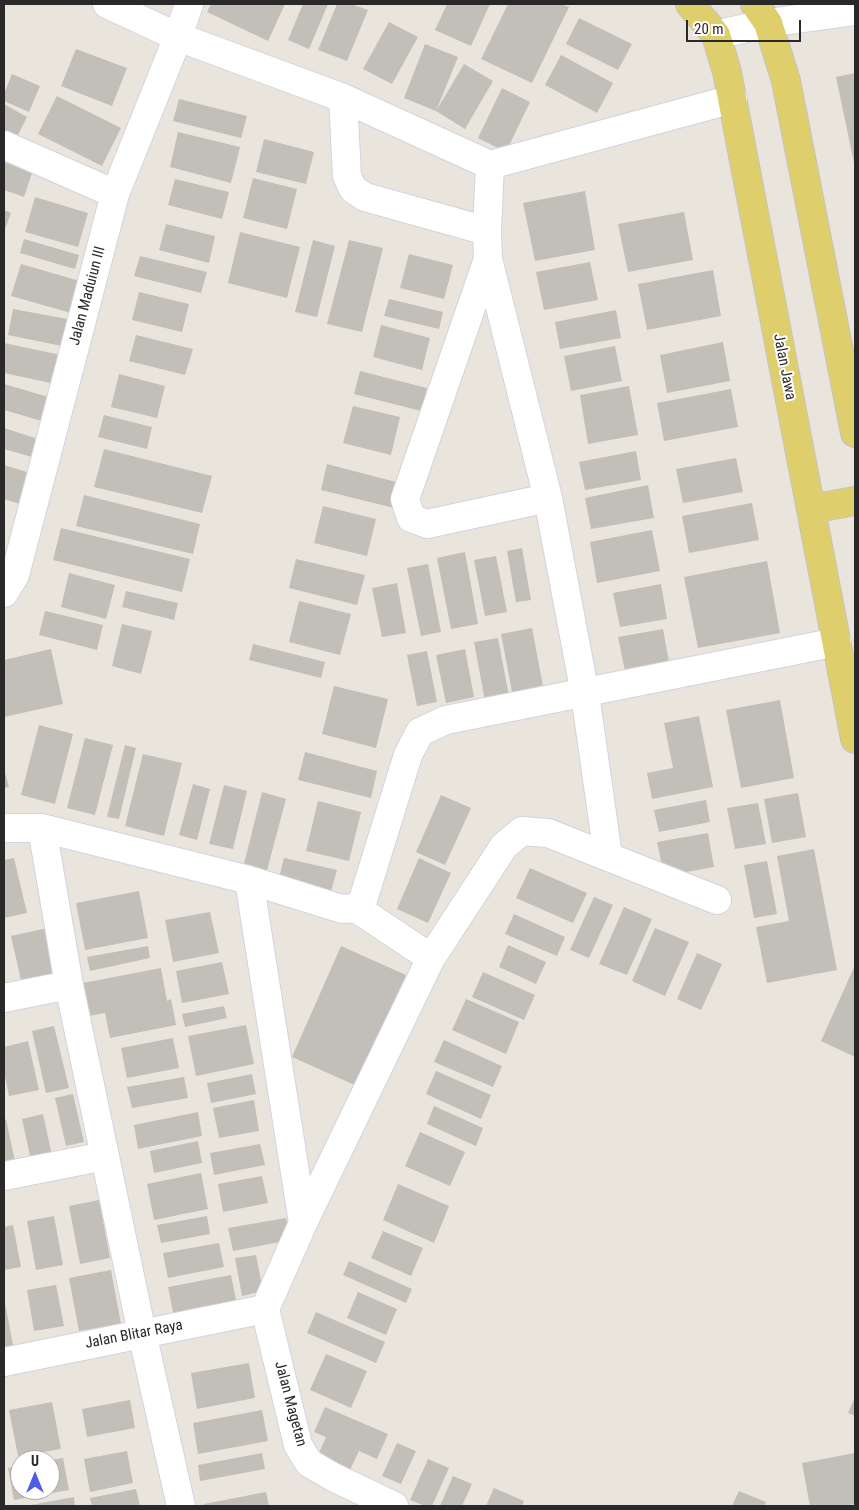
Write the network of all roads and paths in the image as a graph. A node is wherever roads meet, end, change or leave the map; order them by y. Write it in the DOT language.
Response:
graph roads {
  1 [pos="107,4"];
  2 [pos="189,4"];
  3 [pos="690,4"];
  4 [pos="855,11"];
  5 [pos="762,13"];
  6 [pos="716,35"];
  7 [pos="178,37"];
  8 [pos="343,98"];
  9 [pos="733,98"];
  10 [pos="4,145"];
  11 [pos="490,165"];
  12 [pos="115,194"];
  13 [pos="487,231"];
  14 [pos="488,259"];
  15 [pos="855,432"];
  16 [pos="548,498"];
  17 [pos="855,501"];
  18 [pos="811,509"];
  19 [pos="4,593"];
  20 [pos="836,642"];
  21 [pos="585,694"];
  22 [pos="855,740"];
  23 [pos="4,828"];
  24 [pos="42,828"];
  25 [pos="608,856"];
  26 [pos="249,880"];
  27 [pos="717,900"];
  28 [pos="356,908"];
  29 [pos="431,958"];
  30 [pos="69,985"];
  31 [pos="4,998"];
  32 [pos="105,1156"];
  33 [pos="4,1176"];
  34 [pos="303,1223"];
  35 [pos="265,1309"];
  36 [pos="142,1332"];
  37 [pos="4,1362"];
  38 [pos="386,1504"];
  39 [pos="181,1506"];
  1 -- 7 [label="street"];
  2 -- 7 [label="street, Jalan Maduiun III"];
  3 -- 6 [label="main road, Jalan Jawa"];
  4 -- 5 [label="street"];
  5 -- 6 [label="street"];
  5 -- 15 [label="main road"];
  6 -- 9 [label="main road, Jalan Jawa"];
  7 -- 8 [label="street"];
  7 -- 12 [label="street, Jalan Maduiun III"];
  8 -- 11 [label="street"];
  8 -- 13 [label="street"];
  9 -- 11 [label="street"];
  9 -- 18 [label="main road, Jalan Jawa"];
  10 -- 12 [label="street"];
  11 -- 13 [label="street"];
  12 -- 19 [label="street, Jalan Maduiun III"];
  13 -- 14 [label="street"];
  14 -- 16 [label="street"];
  14 -- 16 [label="street"];
  16 -- 21 [label="street"];
  17 -- 18 [label="main road"];
  18 -- 20 [label="main road, Jalan Jawa"];
  20 -- 21 [label="street"];
  20 -- 22 [label="main road, Jalan Jawa"];
  21 -- 25 [label="street"];
  21 -- 28 [label="street"];
  23 -- 24 [label="street"];
  24 -- 26 [label="street"];
  24 -- 30 [label="street"];
  25 -- 27 [label="street"];
  25 -- 29 [label="street"];
  26 -- 28 [label="street"];
  26 -- 34 [label="street"];
  28 -- 29 [label="street"];
  29 -- 34 [label="street"];
  30 -- 31 [label="street"];
  30 -- 32 [label="street"];
  32 -- 33 [label="street"];
  32 -- 36 [label="street"];
  34 -- 35 [label="street"];
  35 -- 36 [label="street, Jalan Blitar Raya"];
  35 -- 38 [label="street, Jalan Magetan"];
  36 -- 37 [label="street, Jalan Blitar Raya"];
  36 -- 39 [label="street"];
}
